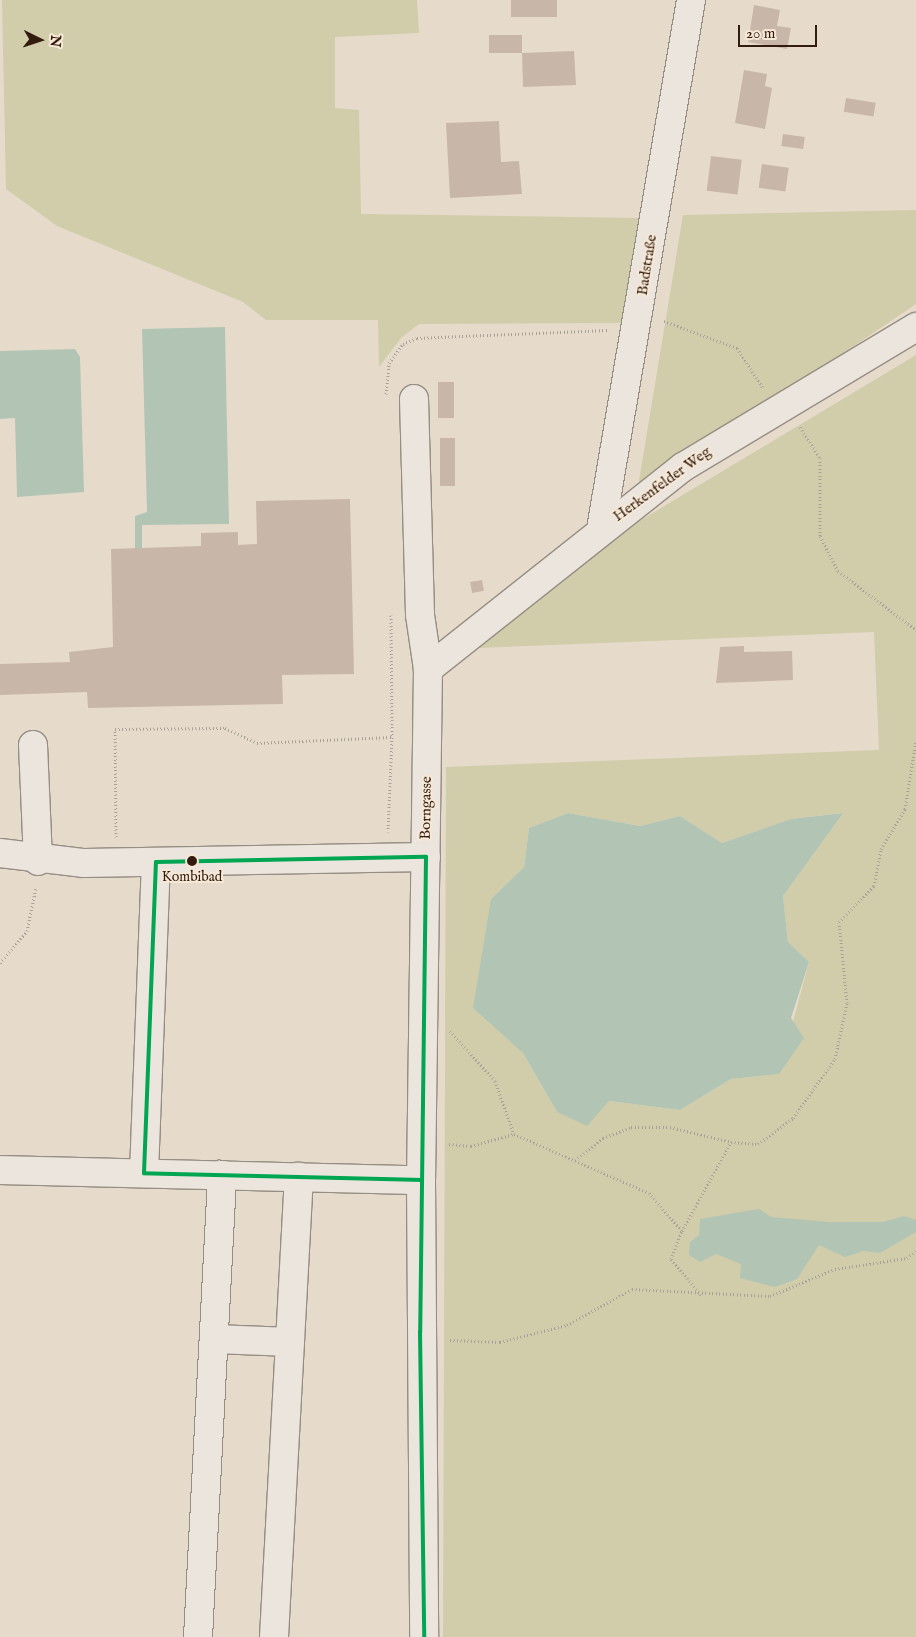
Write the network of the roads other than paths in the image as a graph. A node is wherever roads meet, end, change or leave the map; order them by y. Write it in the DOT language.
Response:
graph roads {
  1 [pos="691,0"];
  2 [pos="916,327"];
  3 [pos="414,399"];
  4 [pos="601,529"];
  5 [pos="428,670"];
  6 [pos="33,745"];
  7 [pos="0,853"];
  8 [pos="426,857"];
  9 [pos="46,862"];
  10 [pos="156,862"];
  11 [pos="0,1170"];
  12 [pos="144,1173"];
  13 [pos="222,1175"];
  14 [pos="299,1177"];
  15 [pos="421,1180"];
  16 [pos="214,1339"];
  17 [pos="290,1342"];
  18 [pos="198,1637"];
  19 [pos="274,1637"];
  20 [pos="424,1637"];
  1 -- 4 [label="street, Badstraße"];
  2 -- 4 [label="street, Herkenfelder Weg"];
  3 -- 5 [label="street, Borngasse"];
  4 -- 5 [label="street, Herkenfelder Weg"];
  5 -- 8 [label="street, Borngasse"];
  6 -- 9 [label="street"];
  7 -- 9 [label="street"];
  8 -- 10 [label="street"];
  8 -- 15 [label="street, Borngasse"];
  9 -- 10 [label="street"];
  10 -- 12 [label="street"];
  11 -- 12 [label="street"];
  12 -- 13 [label="street"];
  13 -- 14 [label="street"];
  13 -- 16 [label="street"];
  14 -- 15 [label="street"];
  14 -- 17 [label="street"];
  15 -- 20 [label="street, Borngasse"];
  16 -- 17 [label="street"];
  16 -- 18 [label="street"];
  17 -- 19 [label="street"];
}
